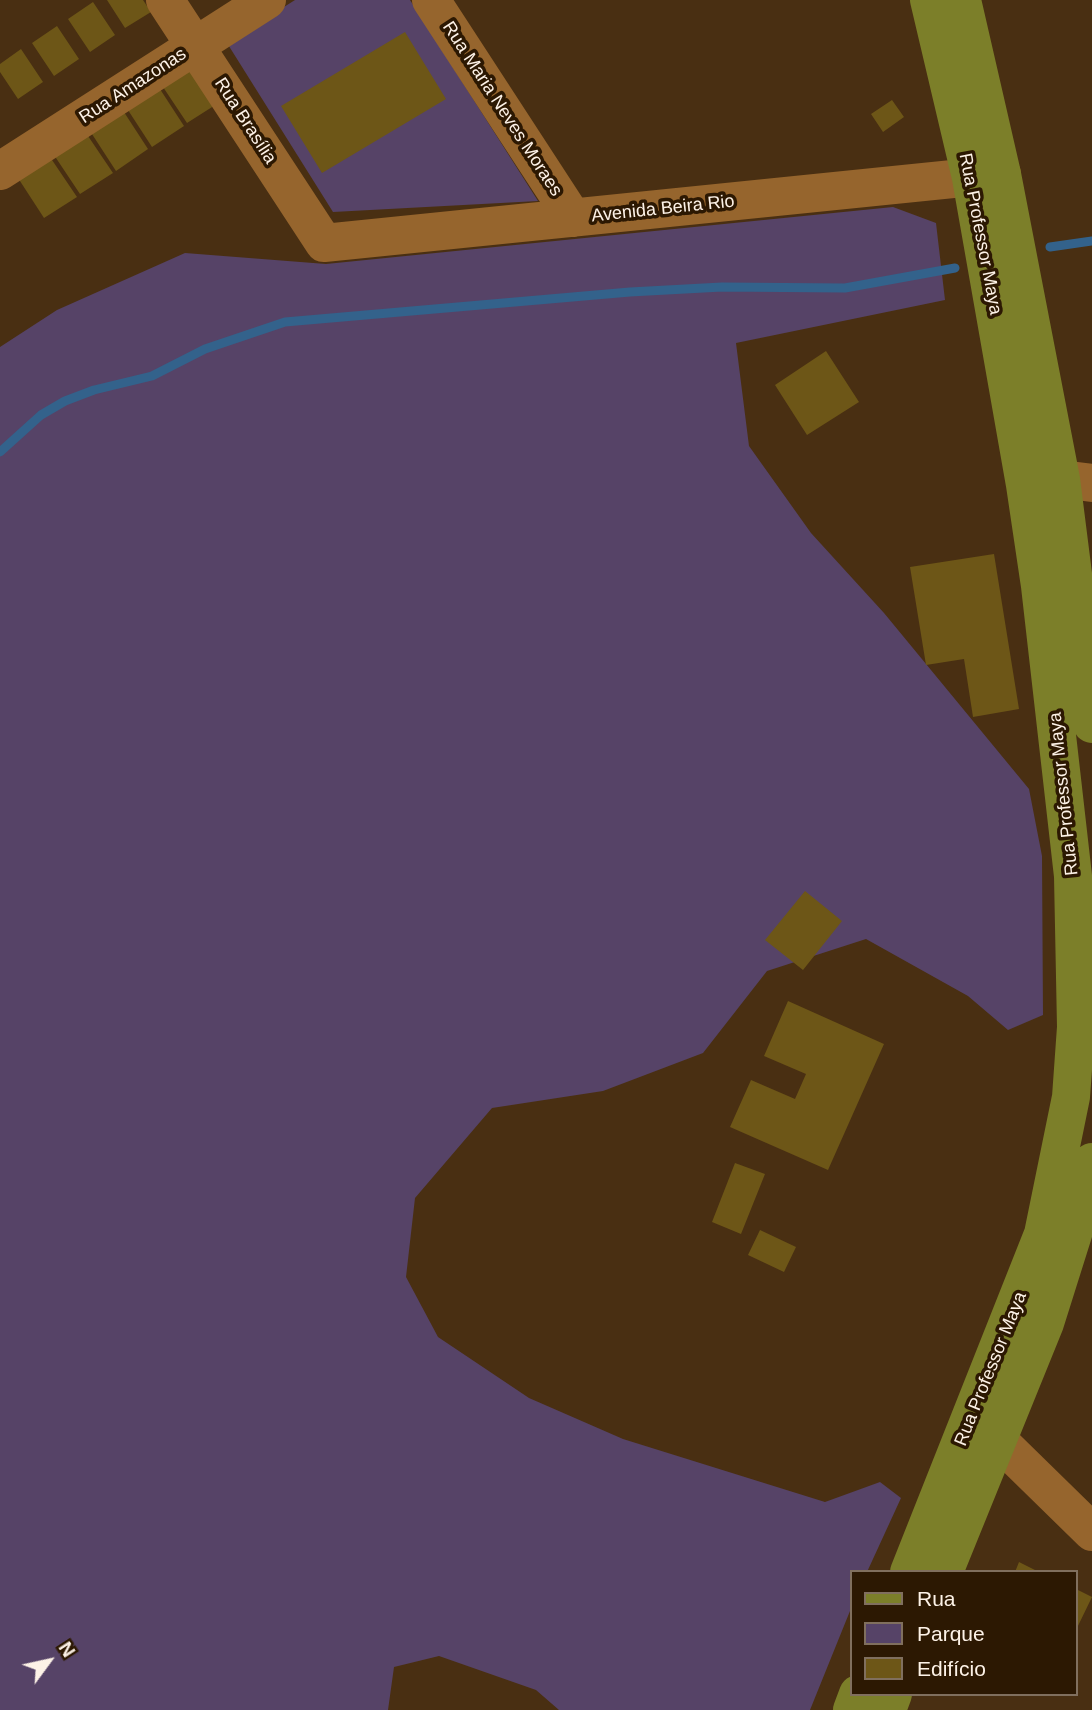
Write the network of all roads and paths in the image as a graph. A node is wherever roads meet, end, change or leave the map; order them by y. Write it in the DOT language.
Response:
graph roads {
  1 [pos="165,0"];
  2 [pos="267,0"];
  3 [pos="431,0"];
  4 [pos="929,0"];
  5 [pos="962,0"];
  6 [pos="196,46"];
  7 [pos="0,172"];
  8 [pos="986,176"];
  9 [pos="573,218"];
  10 [pos="324,243"];
  11 [pos="1060,482"];
  12 [pos="1092,724"];
  13 [pos="1083,872"];
  14 [pos="1084,948"];
  15 [pos="1092,1162"];
  16 [pos="983,1434"];
  17 [pos="1092,1532"];
  18 [pos="910,1570"];
  19 [pos="945,1570"];
  1 -- 6 [label="street, Rua Brasília"];
  2 -- 6 [label="street, Rua Amazonas"];
  3 -- 9 [label="street, Rua Maria Neves Moraes"];
  4 -- 8 [label="main road, Rua Professor Maya"];
  5 -- 8 [label="main road, Rua Professor Maya"];
  6 -- 7 [label="street, Rua Amazonas"];
  6 -- 10 [label="street, Rua Brasília"];
  8 -- 9 [label="street, Avenida Beira Rio"];
  8 -- 11 [label="main road, Rua Professor Maya"];
  9 -- 10 [label="street, Avenida Beira Rio"];
  11 -- 12 [label="main road, Rua Professor Maya"];
  11 -- 13 [label="main road, Rua Professor Maya"];
  13 -- 14 [label="main road, Rua Professor Maya"];
  14 -- 16 [label="main road, Rua Professor Maya"];
  15 -- 16 [label="main road, Rua Professor Maya"];
  16 -- 17 [label="street"];
  16 -- 18 [label="main road, Rua Professor Maya"];
  16 -- 19 [label="main road, Rua Professor Maya"];
}
